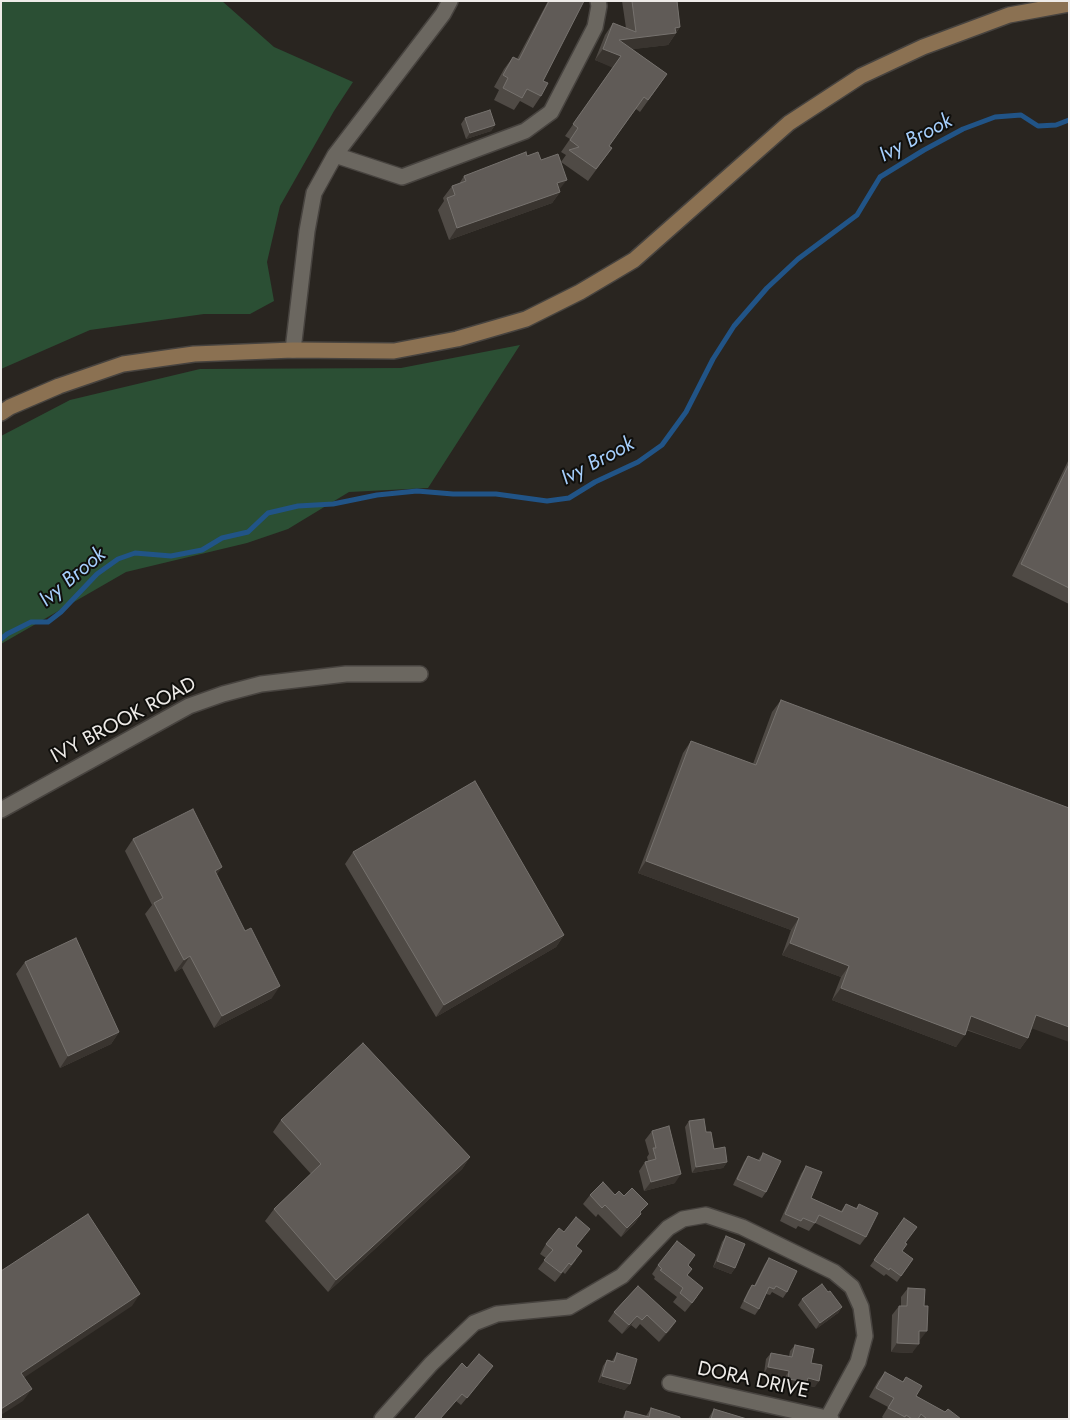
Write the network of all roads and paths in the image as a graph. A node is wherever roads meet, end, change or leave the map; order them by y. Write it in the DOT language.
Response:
graph roads {
  1 [pos="450,1"];
  2 [pos="598,1"];
  3 [pos="1069,4"];
  4 [pos="335,155"];
  5 [pos="293,350"];
  6 [pos="1,412"];
  7 [pos="420,674"];
  8 [pos="1,810"];
  9 [pos="670,1383"];
  10 [pos="829,1418"];
  11 [pos="382,1419"];
  1 -- 4 [label="street"];
  2 -- 4 [label="street"];
  3 -- 5 [label="main road"];
  4 -- 5 [label="street"];
  5 -- 6 [label="main road"];
  7 -- 8 [label="street, IVY BROOK ROAD"];
  9 -- 10 [label="street, DORA DRIVE"];
  10 -- 11 [label="street"];
}
